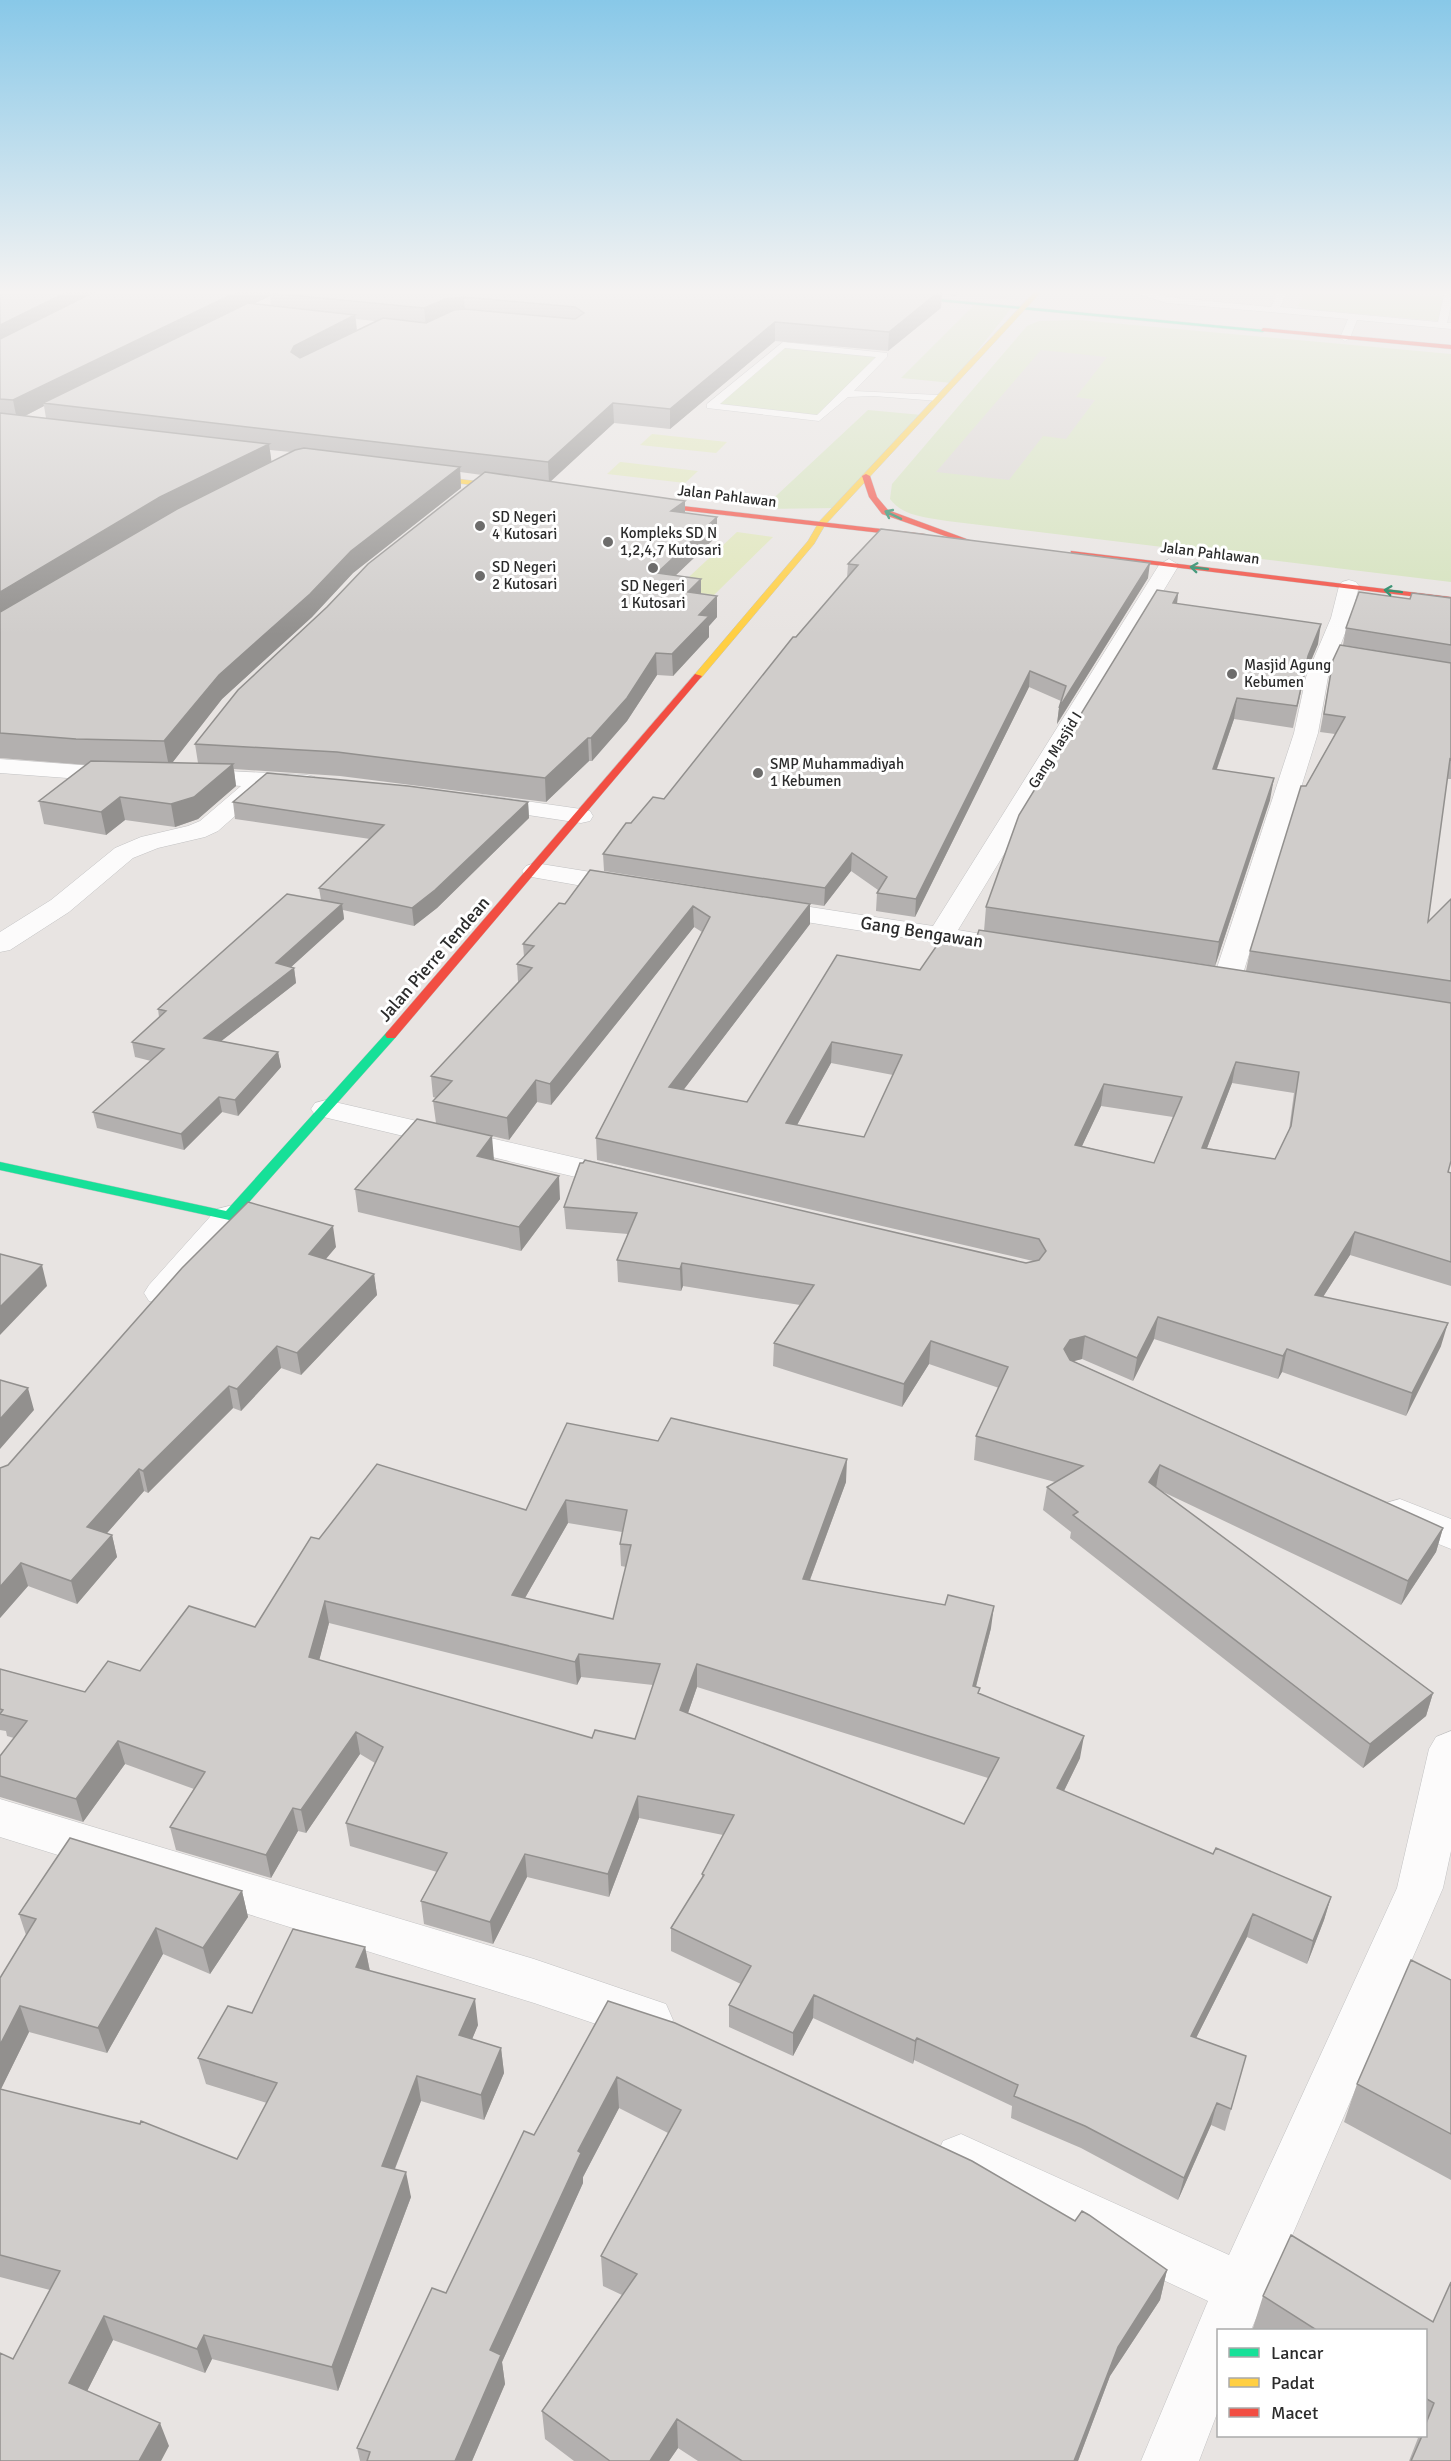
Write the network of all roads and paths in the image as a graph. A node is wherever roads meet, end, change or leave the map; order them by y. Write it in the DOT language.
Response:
graph roads {
  1 [pos="712,405"];
  2 [pos="834,405"];
  3 [pos="931,405"];
  4 [pos="402,475"];
  5 [pos="866,476"];
  6 [pos="481,484"];
  7 [pos="528,490"];
  8 [pos="461,499"];
  9 [pos="621,501"];
  10 [pos="837,508"];
  11 [pos="763,517"];
  12 [pos="822,524"];
  13 [pos="875,530"];
  14 [pos="811,542"];
  15 [pos="1062,552"];
  16 [pos="1168,565"];
  17 [pos="1349,586"];
  18 [pos="1451,599"];
  19 [pos="0,766"];
  20 [pos="177,770"];
  21 [pos="142,776"];
  22 [pos="263,779"];
  23 [pos="333,785"];
  24 [pos="456,799"];
  25 [pos="581,816"];
  26 [pos="535,871"];
  27 [pos="651,890"];
  28 [pos="744,904"];
  29 [pos="941,936"];
  30 [pos="0,944"];
  31 [pos="1044,951"];
  32 [pos="1227,980"];
  33 [pos="326,1109"];
  34 [pos="0,1166"];
  35 [pos="652,1185"];
  36 [pos="229,1216"];
  37 [pos="142,1315"];
  38 [pos="1364,1497"];
  39 [pos="1451,1536"];
  40 [pos="1451,1749"];
  41 [pos="0,1818"];
  42 [pos="690,2034"];
  43 [pos="918,2140"];
  44 [pos="1232,2309"];
  45 [pos="1217,2344"];
  46 [pos="1170,2461"];
  1 -- 2 [label="lane"];
  3 -- 5 [label="main road, Jalan Pierre Tendean"];
  4 -- 6 [label="main road"];
  5 -- 10 [label="main road, Jalan Pierre Tendean"];
  13 -- 5 [label="main road, Jalan Pahlawan, one-way"];
  6 -- 7 [label="main road"];
  6 -- 8 [label="street"];
  9 -- 11 [label="main road, Jalan Pahlawan"];
  10 -- 11 [label="main road"];
  10 -- 12 [label="main road, Jalan Pierre Tendean"];
  11 -- 12 [label="main road, Jalan Pahlawan"];
  12 -- 13 [label="main road, Jalan Pahlawan"];
  12 -- 14 [label="main road, Jalan Pierre Tendean"];
  13 -- 14 [label="main road"];
  14 -- 25 [label="main road, Jalan Pierre Tendean"];
  15 -- 16 [label="main road, Jalan Pahlawan"];
  17 -- 16 [label="main road, Jalan Pahlawan, one-way"];
  16 -- 29 [label="street, Gang Masjid I"];
  18 -- 17 [label="main road, Jalan Pahlawan, one-way"];
  17 -- 32 [label="street"];
  19 -- 21 [label="street"];
  20 -- 22 [label="street"];
  22 -- 23 [label="street"];
  22 -- 30 [label="street"];
  24 -- 25 [label="street"];
  25 -- 26 [label="main road, Jalan Pierre Tendean"];
  26 -- 27 [label="street"];
  26 -- 33 [label="main road, Jalan Pierre Tendean"];
  28 -- 29 [label="street, Gang Bengawan"];
  29 -- 31 [label="street, Gang Bengawan"];
  33 -- 35 [label="street"];
  33 -- 36 [label="main road, Jalan Pierre Tendean"];
  34 -- 36 [label="main road"];
  36 -- 37 [label="street"];
  38 -- 39 [label="street"];
  40 -- 44 [label="street"];
  41 -- 42 [label="street"];
  43 -- 44 [label="street"];
  45 -- 46 [label="street"];
}
